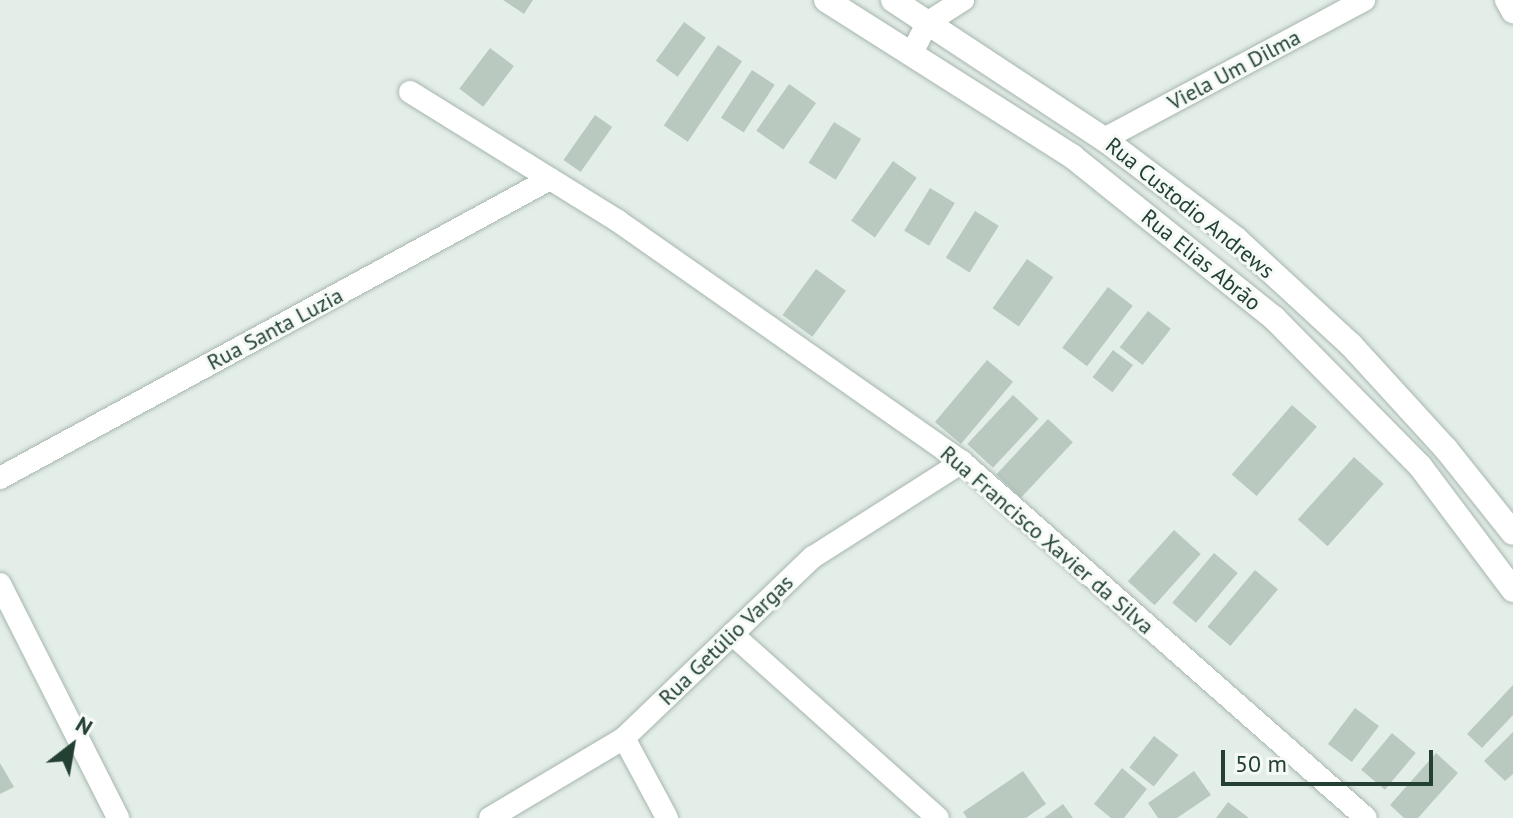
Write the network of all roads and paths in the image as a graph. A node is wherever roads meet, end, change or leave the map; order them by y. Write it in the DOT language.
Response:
graph roads {
  1 [pos="826,0"];
  2 [pos="893,0"];
  3 [pos="963,0"];
  4 [pos="1364,0"];
  5 [pos="1507,0"];
  6 [pos="1513,11"];
  7 [pos="927,23"];
  8 [pos="913,51"];
  9 [pos="410,92"];
  10 [pos="1104,139"];
  11 [pos="550,179"];
  12 [pos="962,462"];
  13 [pos="0,478"];
  14 [pos="1513,533"];
  15 [pos="0,584"];
  16 [pos="1513,590"];
  17 [pos="732,634"];
  18 [pos="624,738"];
  19 [pos="118,818"];
  20 [pos="490,818"];
  21 [pos="667,818"];
  22 [pos="938,818"];
  23 [pos="1366,818"];
  1 -- 8 [label="street, Rua Elias Abrão"];
  2 -- 7 [label="street, Rua Custodio Andrews"];
  3 -- 7 [label="street"];
  4 -- 10 [label="street, Viela Um Dilma"];
  5 -- 6 [label="street"];
  7 -- 8 [label="street"];
  7 -- 10 [label="street, Rua Custodio Andrews"];
  8 -- 16 [label="street, Rua Elias Abrão"];
  9 -- 11 [label="street, Rua Francisco Xavier da Silva"];
  10 -- 14 [label="street, Rua Custodio Andrews"];
  11 -- 12 [label="street, Rua Francisco Xavier da Silva"];
  11 -- 13 [label="street, Rua Santa Luzia"];
  12 -- 17 [label="street, Rua Getúlio Vargas"];
  12 -- 23 [label="street, Rua Francisco Xavier da Silva"];
  15 -- 19 [label="street"];
  17 -- 18 [label="street, Rua Getúlio Vargas"];
  17 -- 22 [label="street"];
  18 -- 20 [label="street, Rua Getúlio Vargas"];
  18 -- 21 [label="street"];
}
